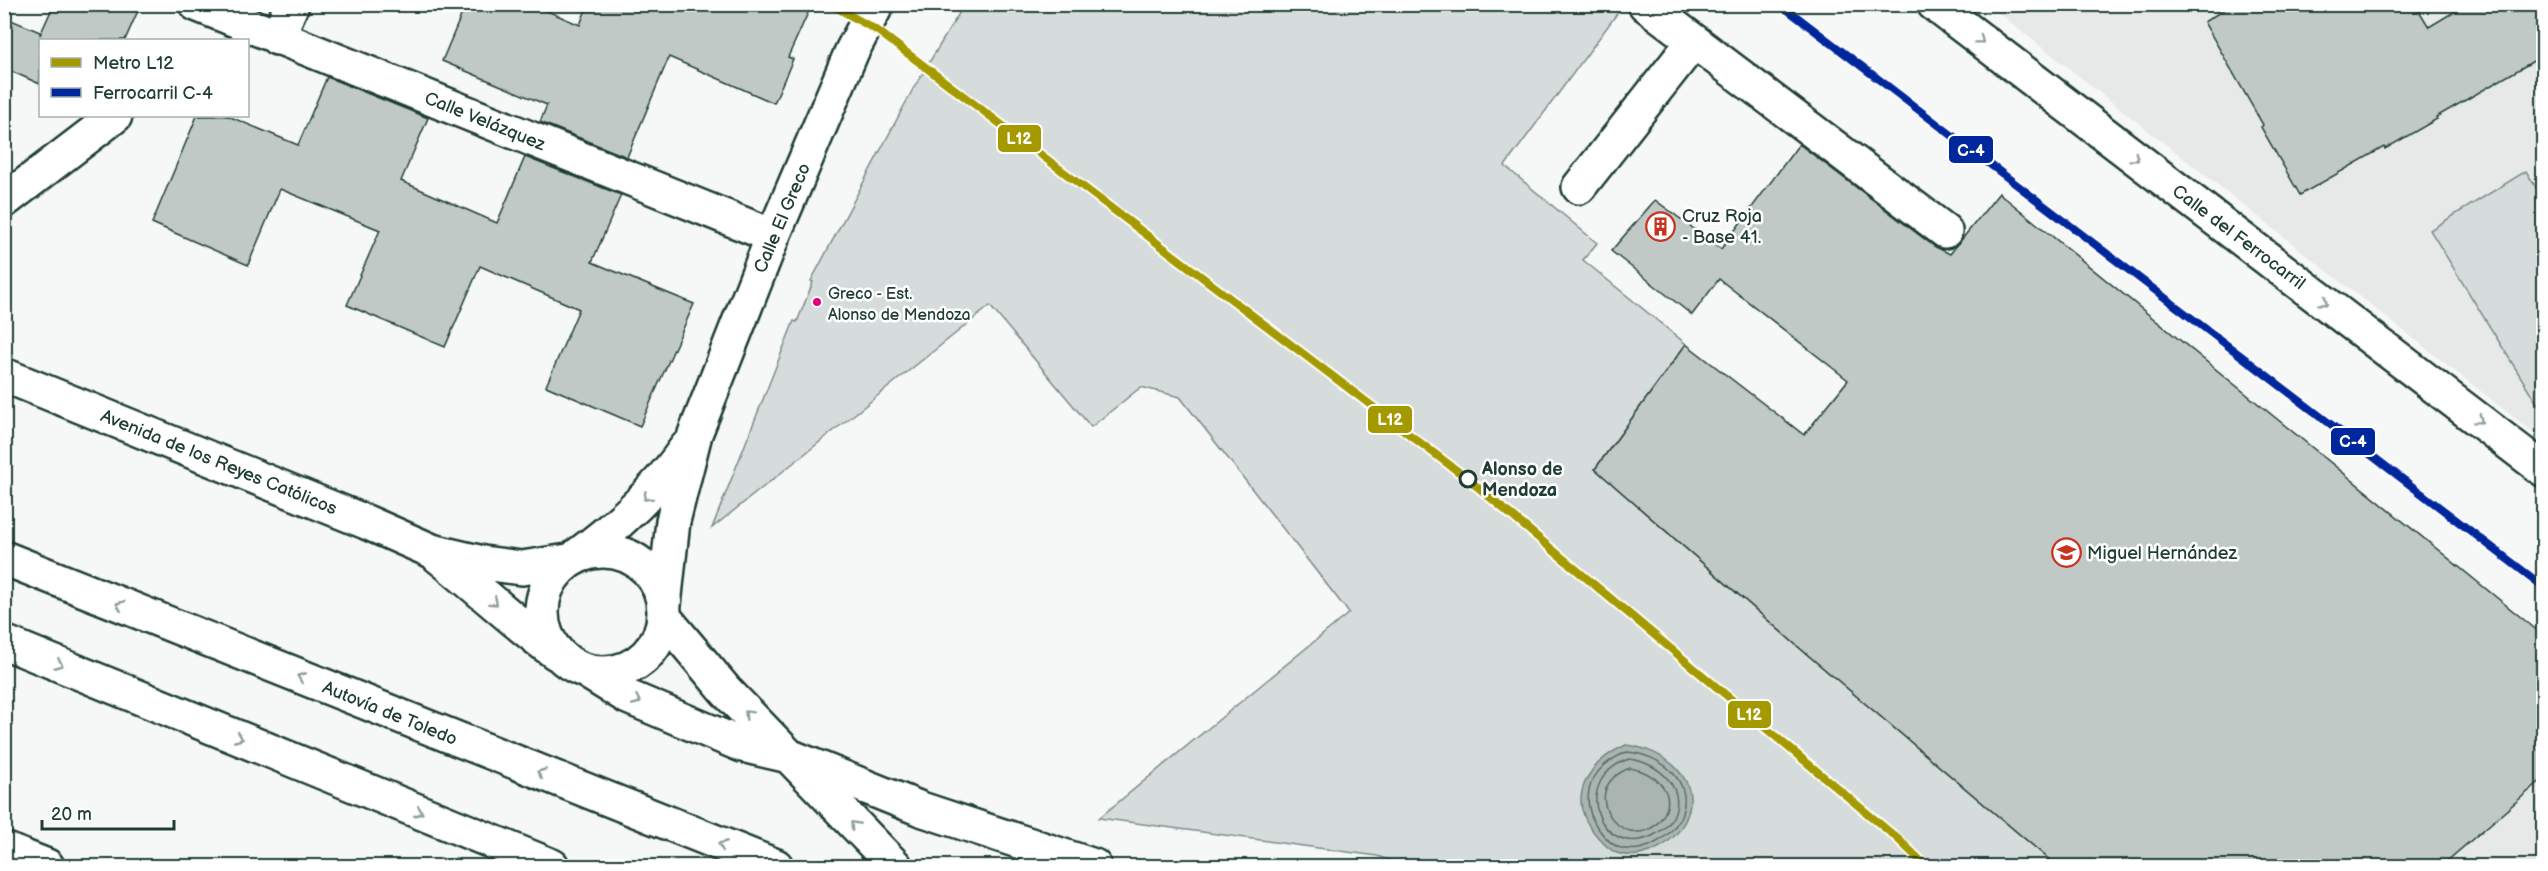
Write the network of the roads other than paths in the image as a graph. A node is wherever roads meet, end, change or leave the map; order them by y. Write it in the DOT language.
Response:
graph roads {
  1 [pos="196,4"];
  2 [pos="292,4"];
  3 [pos="877,4"];
  4 [pos="1645,4"];
  5 [pos="1934,4"];
  6 [pos="225,31"];
  7 [pos="277,38"];
  8 [pos="1695,40"];
  9 [pos="115,117"];
  10 [pos="1579,187"];
  11 [pos="4,201"];
  12 [pos="1945,231"];
  13 [pos="774,236"];
  14 [pos="4,375"];
  15 [pos="695,434"];
  16 [pos="2544,470"];
  17 [pos="432,551"];
  18 [pos="4,558"];
  19 [pos="570,560"];
  20 [pos="664,611"];
  21 [pos="4,642"];
  22 [pos="575,665"];
  23 [pos="789,756"];
  24 [pos="4,849"];
  25 [pos="46,867"];
  26 [pos="552,867"];
  27 [pos="776,867"];
  28 [pos="895,867"];
  29 [pos="1094,867"];
  1 -- 6 [label="main road, Calle Velázquez"];
  2 -- 7 [label="main road"];
  3 -- 13 [label="main road, Calle El Greco"];
  4 -- 8 [label="main road"];
  5 -- 16 [label="main road, Calle del Ferrocarril, one-way"];
  6 -- 7 [label="main road, Calle Velázquez"];
  7 -- 13 [label="main road, Calle Velázquez"];
  8 -- 10 [label="main road"];
  8 -- 12 [label="main road"];
  9 -- 11 [label="main road"];
  13 -- 15 [label="main road, Calle El Greco"];
  14 -- 17 [label="main road, Avenida de los Reyes Católicos"];
  15 -- 19 [label="main road, Avenida de los Reyes Católicos, one-way"];
  15 -- 20 [label="main road"];
  17 -- 19 [label="main road, Avenida de los Reyes Católicos"];
  17 -- 22 [label="main road, Avenida de los Reyes Católicos, one-way"];
  27 -- 18 [label="main road, Autovía de Toledo, one-way"];
  19 -- 20 [label="main road"];
  19 -- 22 [label="main road"];
  20 -- 22 [label="main road"];
  23 -- 20 [label="main road, Avenida de los Reyes Católicos, one-way"];
  21 -- 26 [label="main road, one-way"];
  22 -- 23 [label="main road, Avenida de los Reyes Católicos, one-way"];
  28 -- 23 [label="main road, one-way"];
  23 -- 29 [label="main road, Avenida de los Reyes Católicos"];
  24 -- 25 [label="main road"];
}
